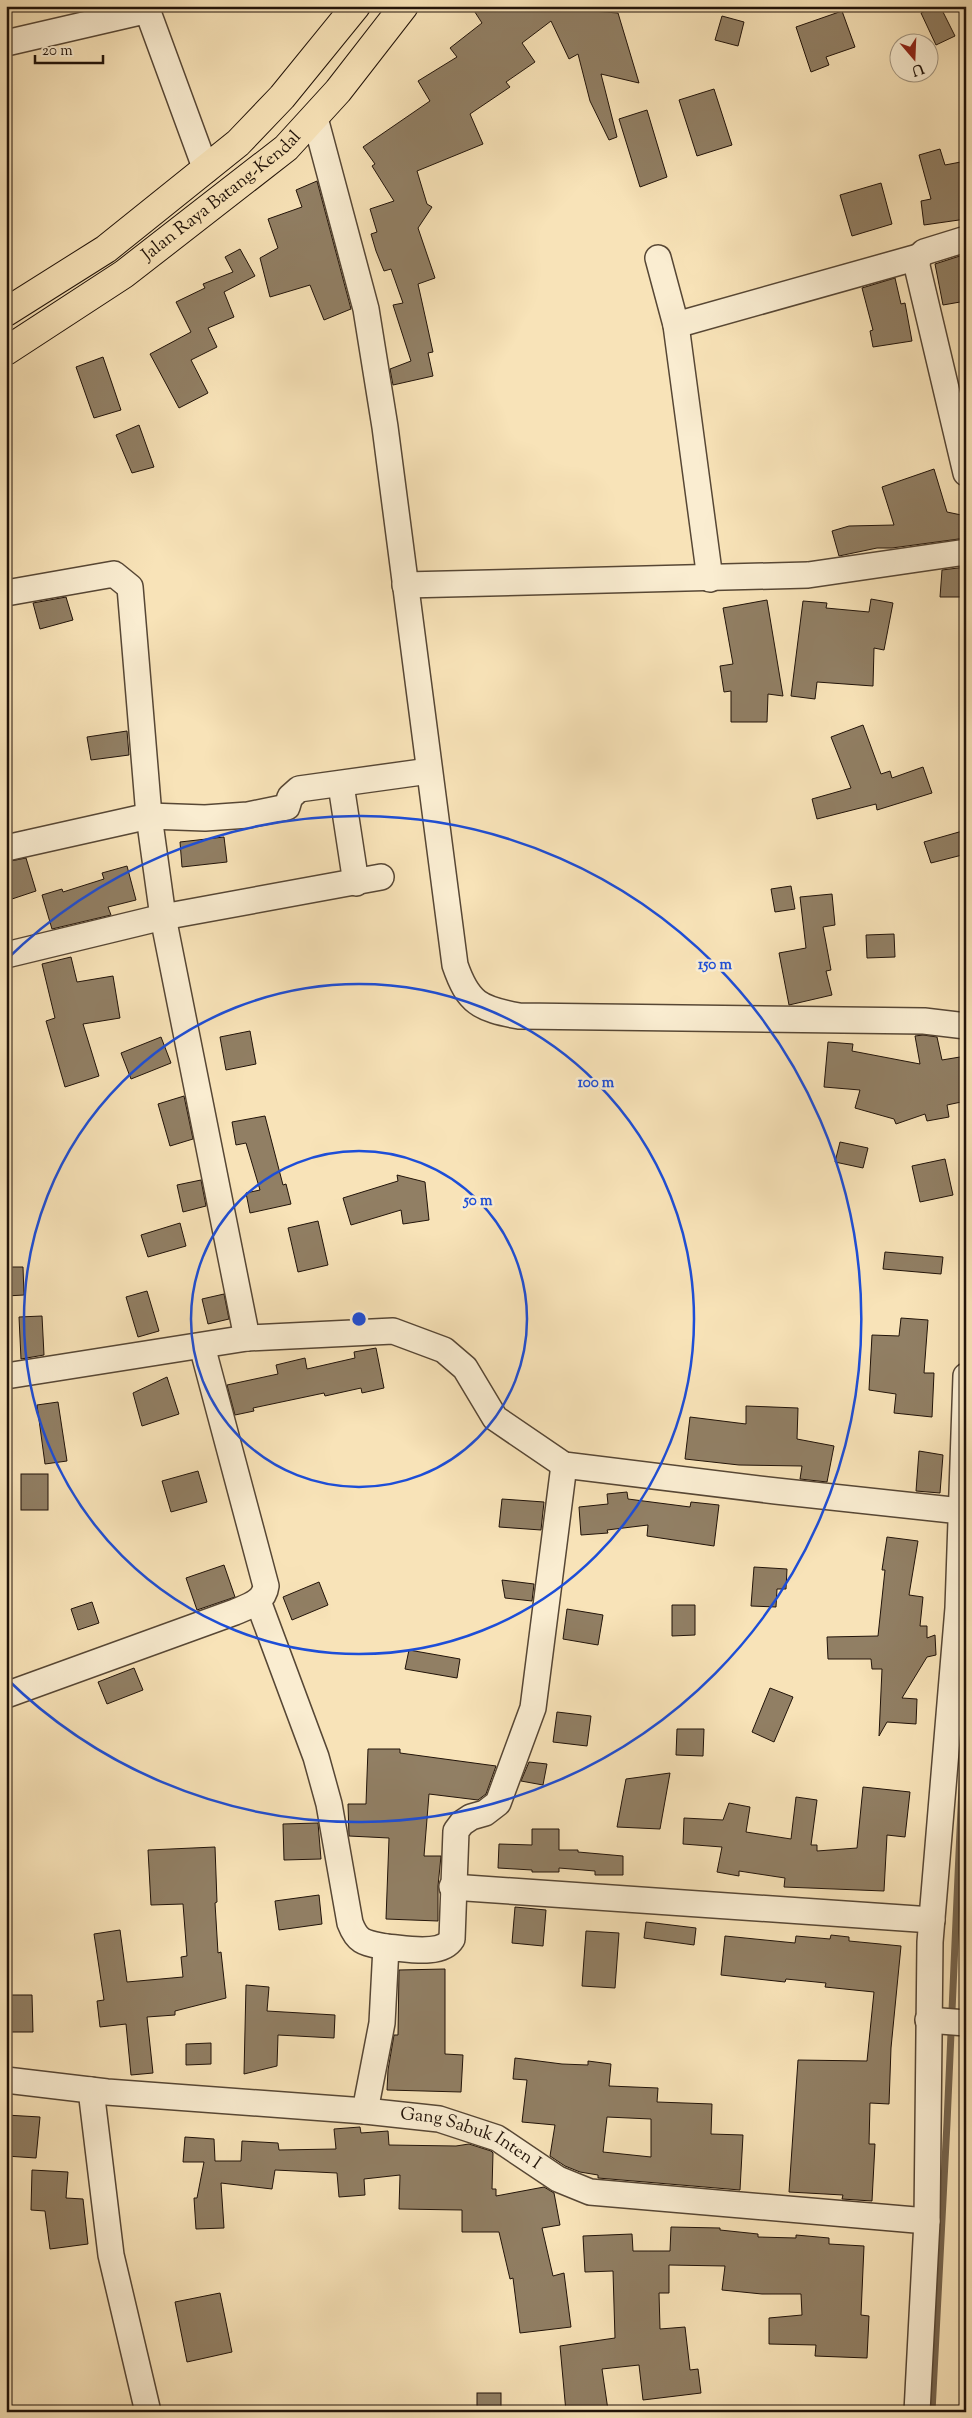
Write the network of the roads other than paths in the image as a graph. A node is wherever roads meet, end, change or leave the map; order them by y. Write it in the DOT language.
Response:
graph roads {
  1 [pos="356,6"];
  2 [pos="404,6"];
  3 [pos="6,43"];
  4 [pos="315,118"];
  5 [pos="206,170"];
  6 [pos="966,239"];
  7 [pos="918,257"];
  8 [pos="658,258"];
  9 [pos="6,312"];
  10 [pos="676,325"];
  11 [pos="6,350"];
  12 [pos="966,473"];
  13 [pos="966,552"];
  14 [pos="710,579"];
  15 [pos="405,585"];
  16 [pos="6,593"];
  17 [pos="429,771"];
  18 [pos="340,784"];
  19 [pos="149,816"];
  20 [pos="6,848"];
  21 [pos="382,877"];
  22 [pos="356,883"];
  23 [pos="163,917"];
  24 [pos="6,955"];
  25 [pos="966,1026"];
  26 [pos="247,1338"];
  27 [pos="202,1346"];
  28 [pos="6,1376"];
  29 [pos="966,1376"];
  30 [pos="564,1465"];
  31 [pos="961,1511"];
  32 [pos="258,1601"];
  33 [pos="6,1695"];
  34 [pos="452,1887"];
  35 [pos="932,1920"];
  36 [pos="386,1947"];
  37 [pos="945,2021"];
  38 [pos="6,2080"];
  39 [pos="91,2090"];
  40 [pos="365,2110"];
  41 [pos="927,2221"];
  42 [pos="148,2412"];
  43 [pos="917,2412"];
  1 -- 5 [label="highway, Jalan Raya Batang-Kendal"];
  2 -- 4 [label="highway, Jalan Raya Batang-Kendal"];
  3 -- 5 [label="street"];
  4 -- 11 [label="highway, Jalan Raya Batang-Kendal"];
  4 -- 15 [label="street"];
  5 -- 9 [label="highway, Jalan Raya Batang-Kendal"];
  6 -- 7 [label="street"];
  7 -- 10 [label="street"];
  7 -- 12 [label="street"];
  8 -- 10 [label="street"];
  10 -- 14 [label="street"];
  13 -- 14 [label="street"];
  14 -- 15 [label="street"];
  15 -- 17 [label="street"];
  16 -- 19 [label="street"];
  17 -- 18 [label="street"];
  17 -- 25 [label="street"];
  18 -- 19 [label="street"];
  18 -- 22 [label="street"];
  19 -- 20 [label="street"];
  19 -- 23 [label="street"];
  21 -- 22 [label="street"];
  22 -- 23 [label="street"];
  23 -- 24 [label="street"];
  23 -- 26 [label="street"];
  26 -- 27 [label="street"];
  26 -- 30 [label="street"];
  27 -- 28 [label="street"];
  27 -- 32 [label="street"];
  29 -- 31 [label="street"];
  30 -- 31 [label="street"];
  30 -- 34 [label="street"];
  31 -- 35 [label="street"];
  32 -- 33 [label="street"];
  32 -- 36 [label="street"];
  34 -- 35 [label="street"];
  34 -- 36 [label="street"];
  35 -- 37 [label="street"];
  36 -- 40 [label="street"];
  37 -- 41 [label="street"];
  38 -- 39 [label="street, Gang Sabuk Inten I"];
  39 -- 40 [label="street, Gang Sabuk Inten I"];
  39 -- 42 [label="street"];
  40 -- 41 [label="street, Gang Sabuk Inten I"];
  41 -- 43 [label="street"];
}
